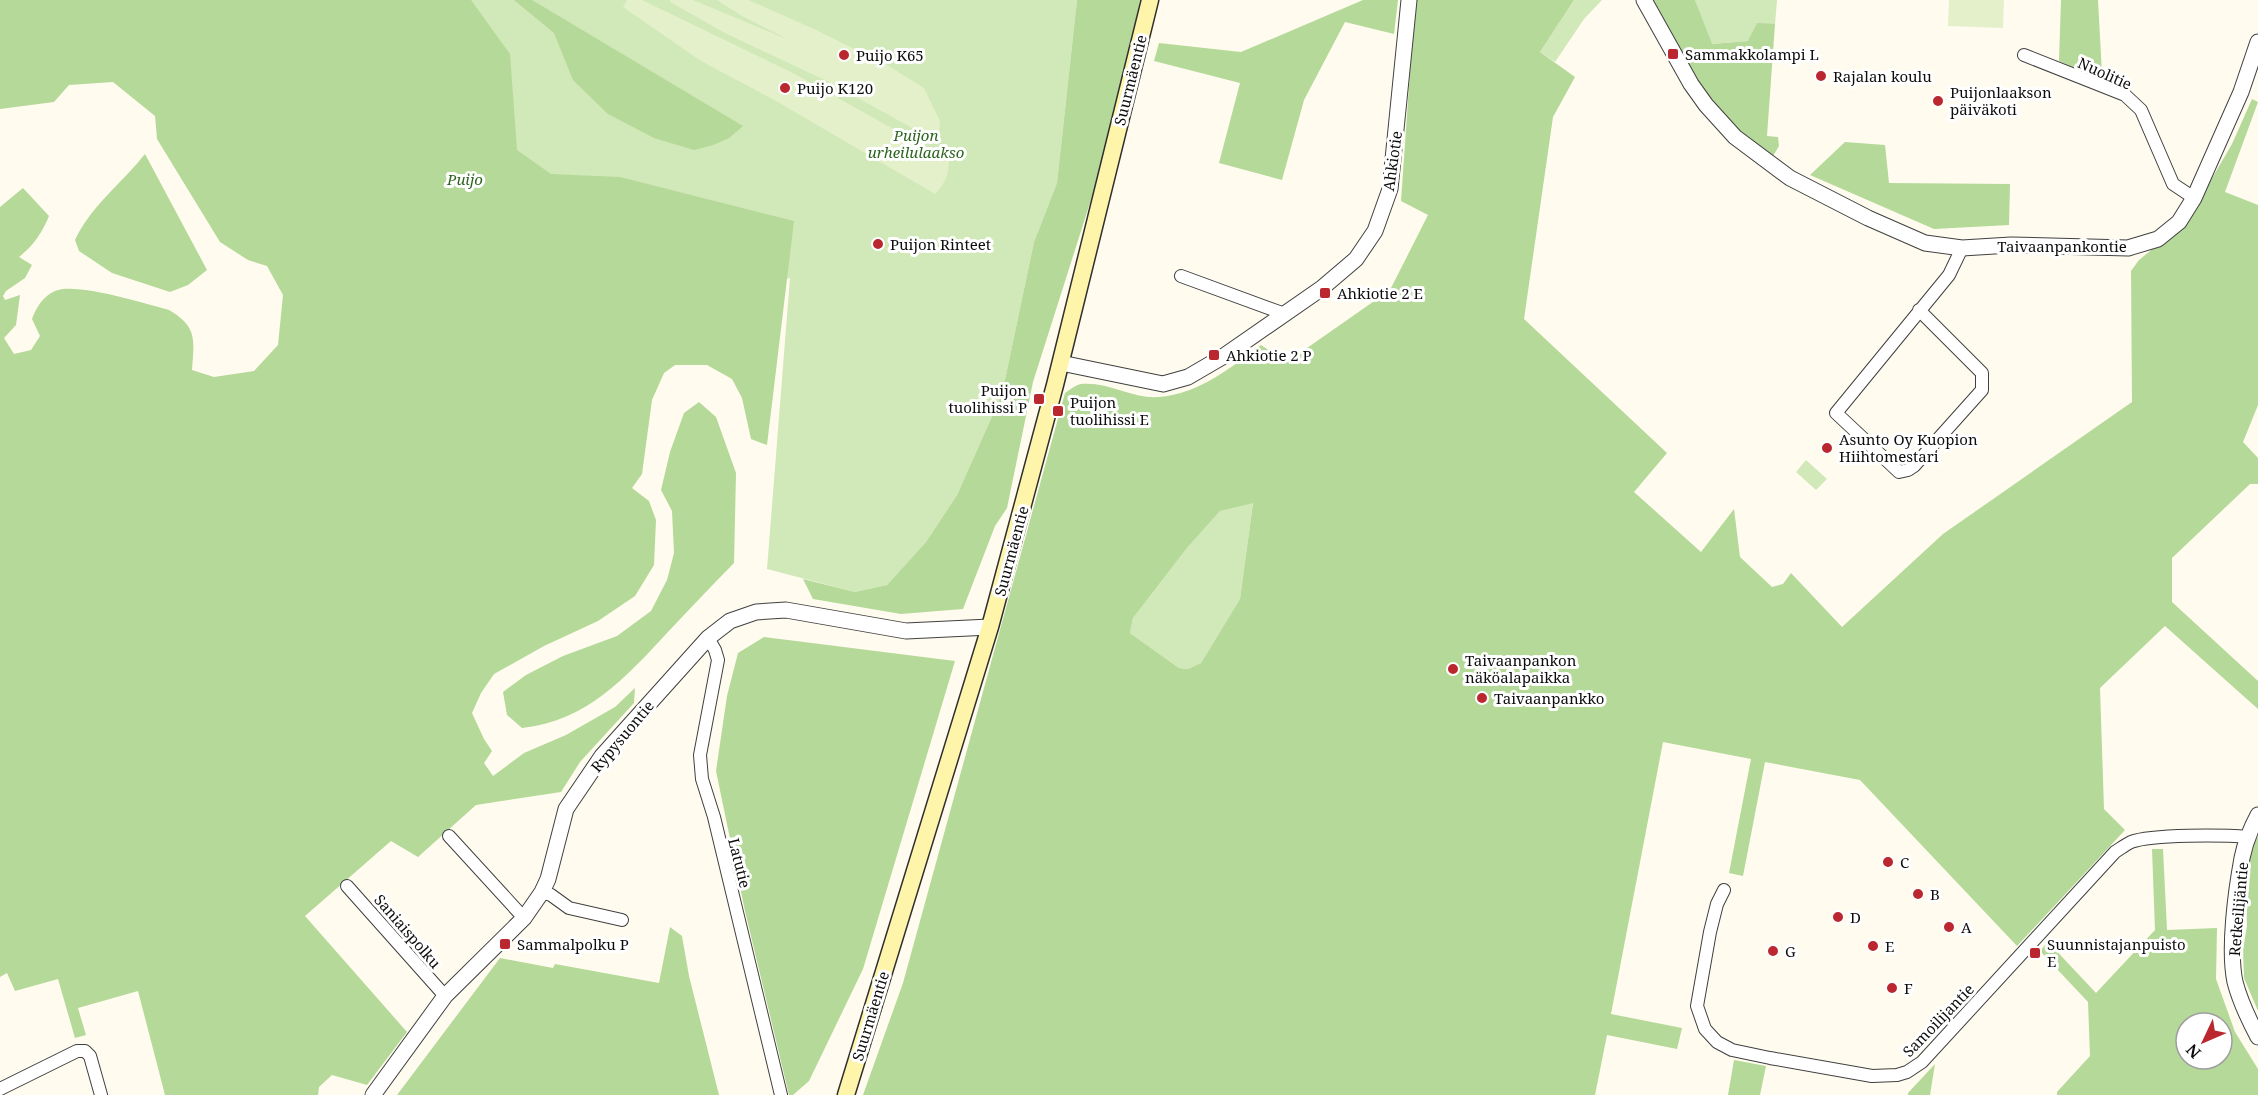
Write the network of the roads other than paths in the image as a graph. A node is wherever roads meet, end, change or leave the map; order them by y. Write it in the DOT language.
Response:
graph roads {
  1 [pos="1150,0"];
  2 [pos="1409,0"];
  3 [pos="1644,0"];
  4 [pos="2258,42"];
  5 [pos="2024,55"];
  6 [pos="2194,198"];
  7 [pos="1962,248"];
  8 [pos="1181,276"];
  9 [pos="1919,310"];
  10 [pos="1282,313"];
  11 [pos="1061,363"];
  12 [pos="990,627"];
  13 [pos="708,638"];
  14 [pos="2258,815"];
  15 [pos="448,836"];
  16 [pos="2248,837"];
  17 [pos="347,886"];
  18 [pos="1724,890"];
  19 [pos="542,892"];
  20 [pos="524,918"];
  21 [pos="622,920"];
  22 [pos="445,996"];
  23 [pos="2258,1037"];
  24 [pos="0,1089"];
  25 [pos="101,1095"];
  26 [pos="373,1095"];
  27 [pos="781,1095"];
  28 [pos="846,1095"];
  1 -- 11 [label="main road, Suurmäentie"];
  2 -- 10 [label="street, Ahkiotie"];
  3 -- 7 [label="street, Taivaanpankontie"];
  4 -- 6 [label="street, Taivaanpankontie"];
  5 -- 6 [label="street, Nuolitie"];
  6 -- 7 [label="street, Taivaanpankontie"];
  7 -- 9 [label="street"];
  8 -- 10 [label="street"];
  9 -- 9 [label="street"];
  10 -- 11 [label="street, Ahkiotie"];
  11 -- 12 [label="main road, Suurmäentie"];
  12 -- 13 [label="street, Rypysuontie"];
  12 -- 28 [label="main road, Suurmäentie"];
  13 -- 19 [label="street, Rypysuontie"];
  13 -- 27 [label="street, Latutie"];
  14 -- 16 [label="street, Retkeilijäntie"];
  15 -- 20 [label="street"];
  16 -- 18 [label="street, Samoilijantie"];
  16 -- 23 [label="street, Retkeilijäntie"];
  17 -- 22 [label="street, Saniaispolku"];
  19 -- 20 [label="street, Rypysuontie"];
  19 -- 21 [label="street"];
  20 -- 22 [label="street, Rypysuontie"];
  22 -- 26 [label="street, Rypysuontie"];
  24 -- 25 [label="street"];
}
